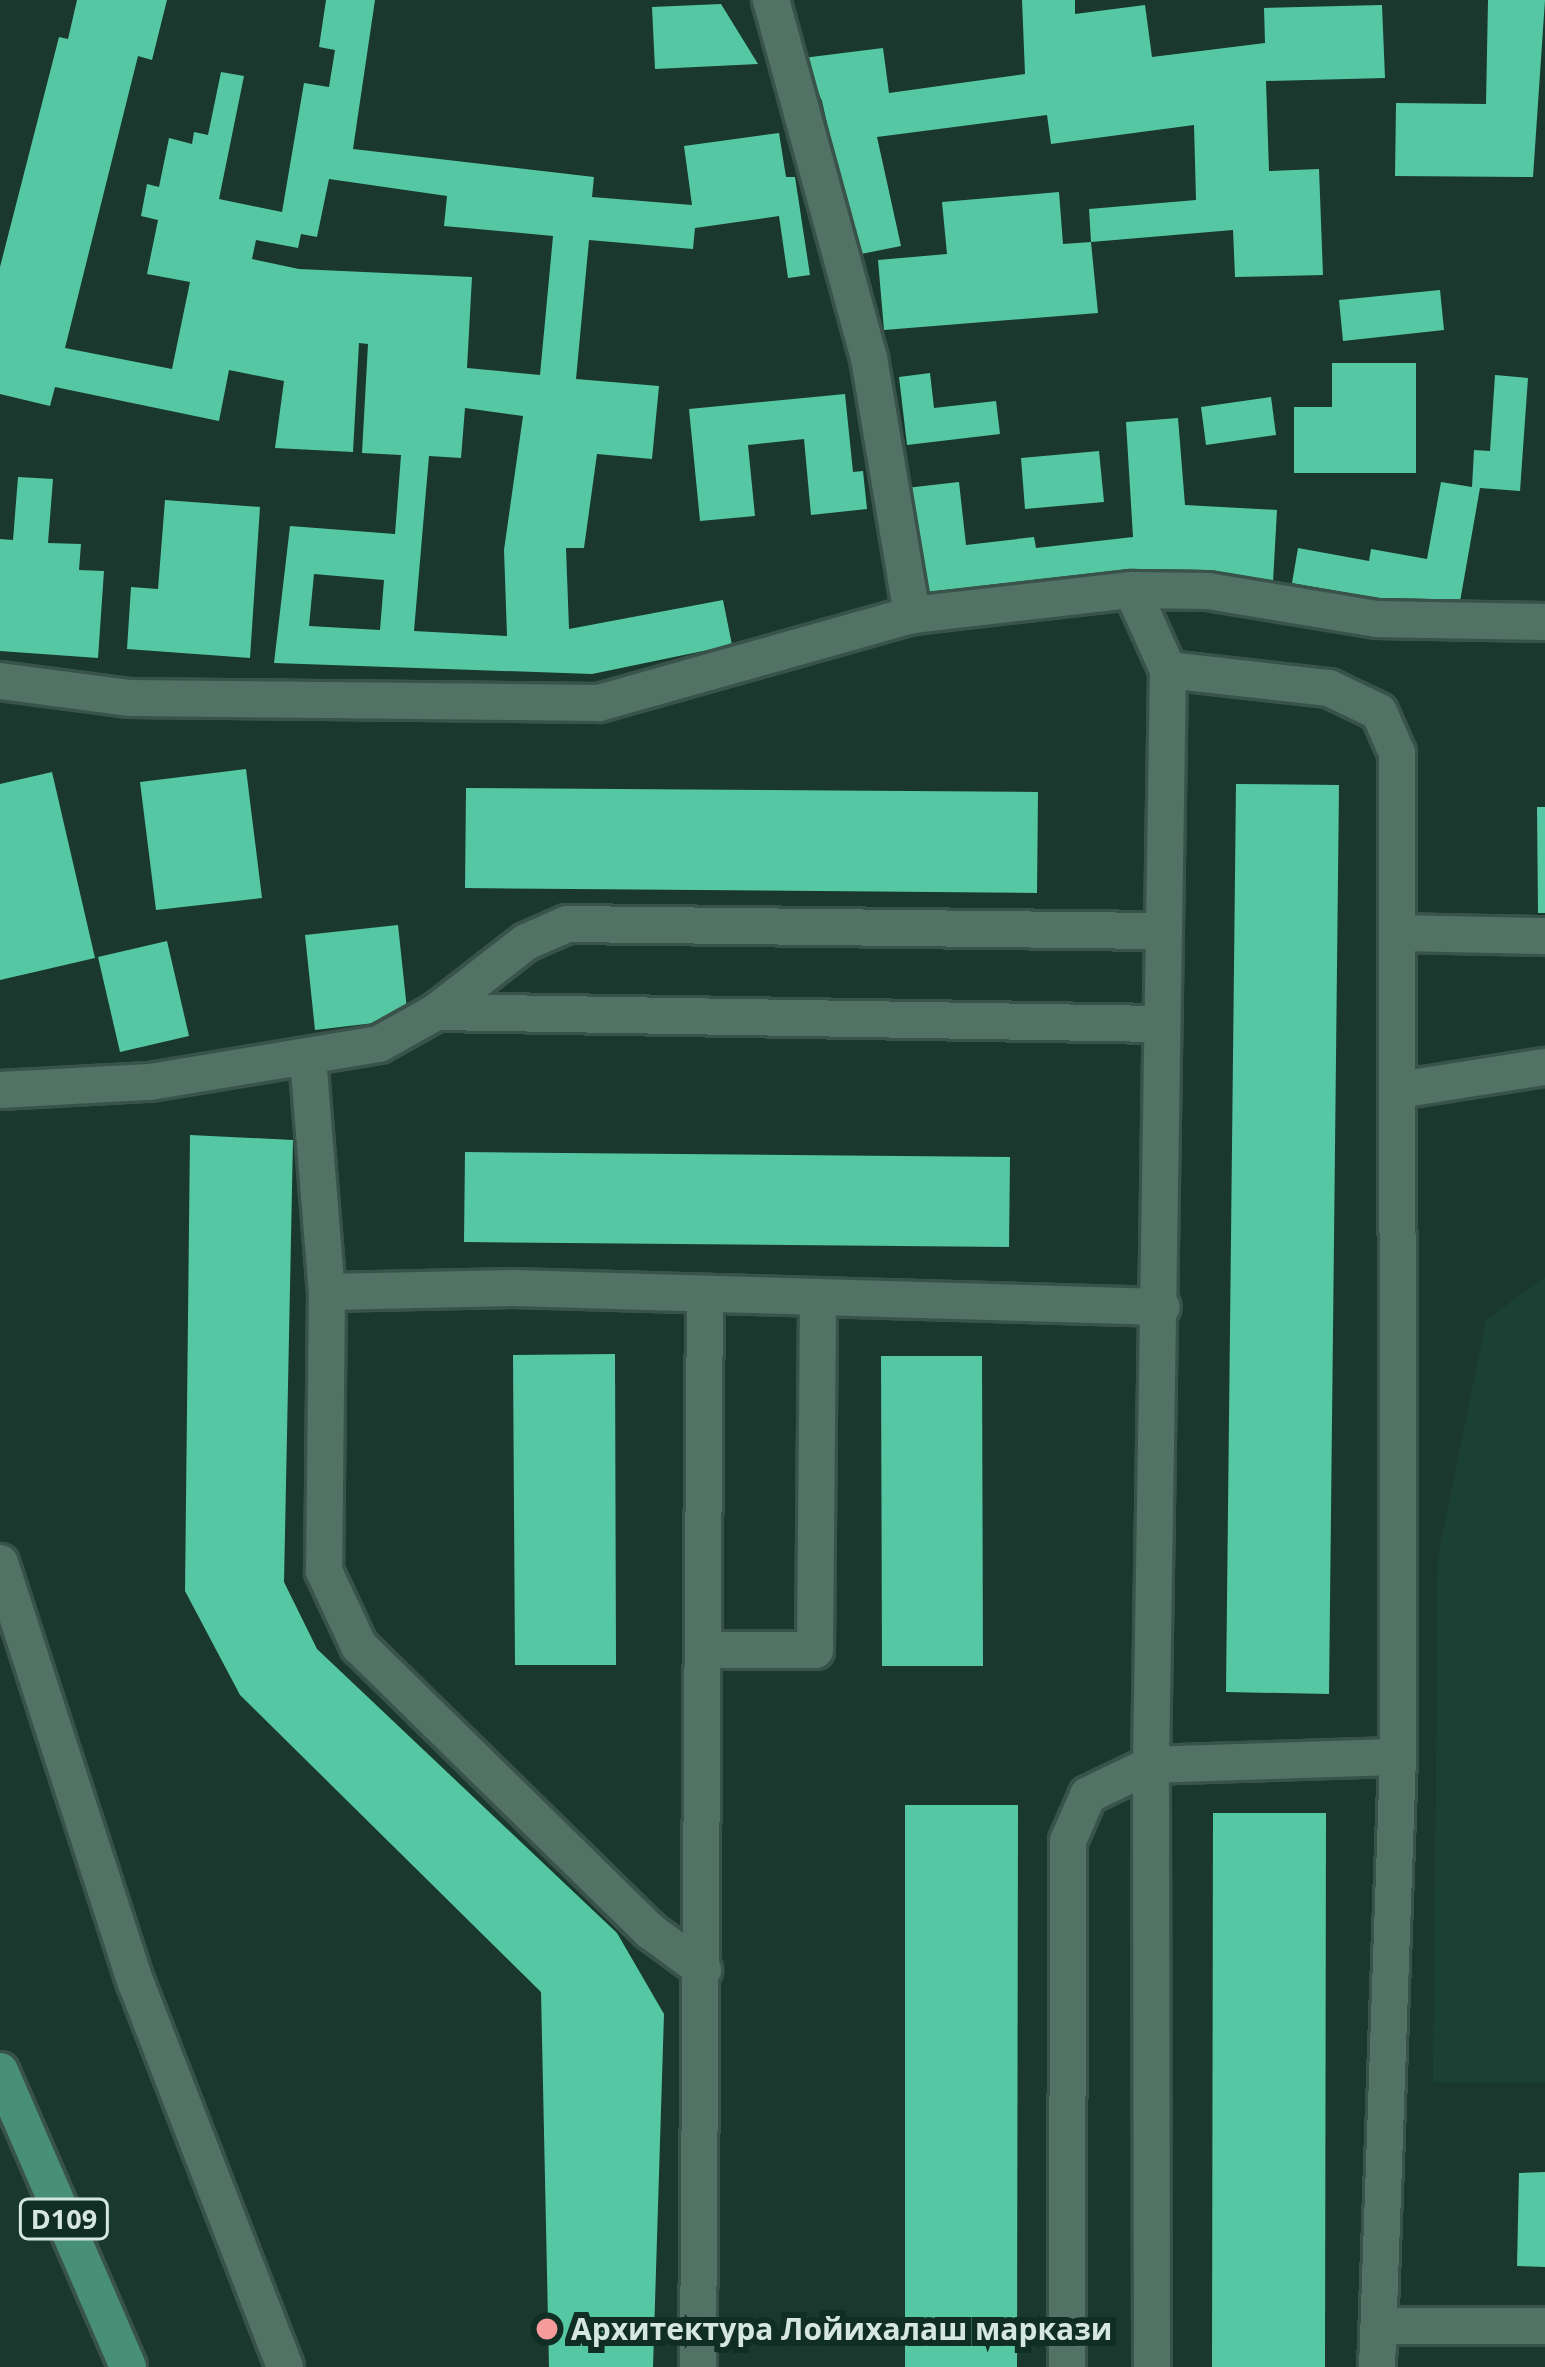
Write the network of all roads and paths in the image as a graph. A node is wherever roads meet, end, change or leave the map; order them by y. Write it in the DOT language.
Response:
graph roads {
  1 [pos="771,0"];
  2 [pos="1132,590"];
  3 [pos="912,615"];
  4 [pos="1545,622"];
  5 [pos="1168,670"];
  6 [pos="0,681"];
  7 [pos="1162,931"];
  8 [pos="1399,933"];
  9 [pos="1545,936"];
  10 [pos="436,1012"];
  11 [pos="1160,1024"];
  12 [pos="308,1058"];
  13 [pos="1545,1066"];
  14 [pos="0,1090"];
  15 [pos="1399,1090"];
  16 [pos="326,1292"];
  17 [pos="705,1297"];
  18 [pos="818,1297"];
  19 [pos="1162,1307"];
  20 [pos="0,1562"];
  21 [pos="705,1650"];
  22 [pos="1398,1756"];
  23 [pos="1150,1765"];
  24 [pos="703,1970"];
  25 [pos="0,2071"];
  26 [pos="1378,2326"];
  27 [pos="1545,2326"];
  28 [pos="128,2367"];
  29 [pos="285,2367"];
  30 [pos="698,2367"];
  31 [pos="1067,2367"];
  32 [pos="1152,2367"];
  33 [pos="1377,2367"];
  1 -- 3 [label="street"];
  2 -- 3 [label="street"];
  2 -- 4 [label="street"];
  2 -- 5 [label="street"];
  3 -- 6 [label="street"];
  5 -- 7 [label="street"];
  5 -- 8 [label="street"];
  7 -- 10 [label="street"];
  7 -- 11 [label="street"];
  8 -- 9 [label="street"];
  8 -- 15 [label="street"];
  10 -- 11 [label="street"];
  10 -- 12 [label="street"];
  11 -- 19 [label="street"];
  12 -- 14 [label="street"];
  12 -- 16 [label="street"];
  13 -- 15 [label="street"];
  15 -- 22 [label="street"];
  16 -- 17 [label="street"];
  16 -- 24 [label="street"];
  17 -- 18 [label="street"];
  17 -- 21 [label="street"];
  18 -- 19 [label="street"];
  18 -- 21 [label="street"];
  19 -- 23 [label="street"];
  20 -- 29 [label="street"];
  21 -- 24 [label="street"];
  22 -- 23 [label="street"];
  22 -- 26 [label="street"];
  23 -- 31 [label="street"];
  23 -- 32 [label="street"];
  24 -- 30 [label="street"];
  25 -- 28 [label="main road, D109"];
  26 -- 27 [label="street"];
  26 -- 33 [label="street"];
}
